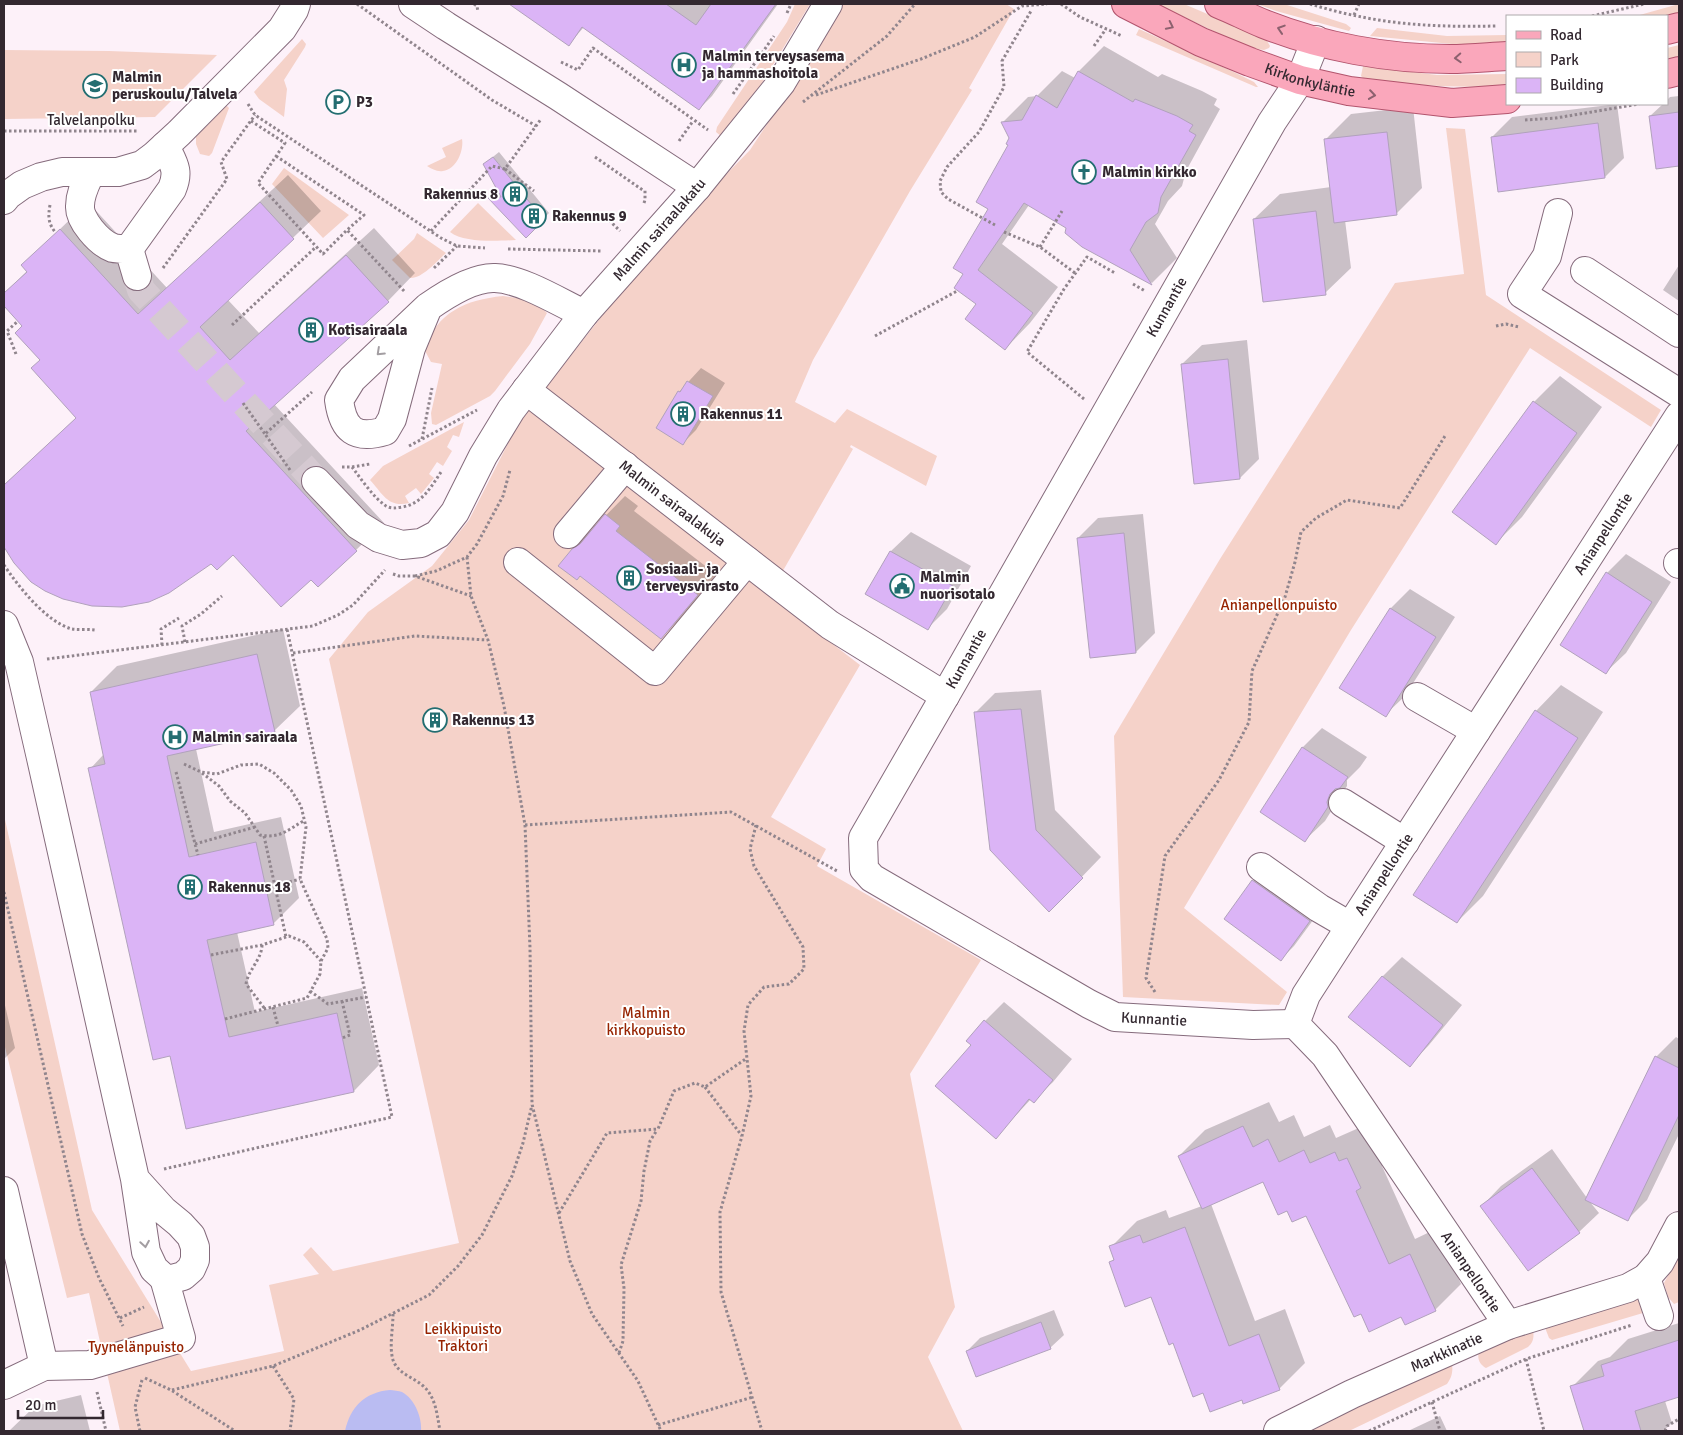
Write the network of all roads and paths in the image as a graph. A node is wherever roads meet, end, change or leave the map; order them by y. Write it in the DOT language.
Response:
graph roads {
  1 [pos="296,4"];
  2 [pos="357,4"];
  3 [pos="413,4"];
  4 [pos="474,4"];
  5 [pos="791,4"];
  6 [pos="828,4"];
  7 [pos="915,4"];
  8 [pos="1047,4"];
  9 [pos="1219,4"];
  10 [pos="1310,4"];
  11 [pos="1359,4"];
  12 [pos="1644,4"];
  13 [pos="1032,11"];
  14 [pos="1118,14"];
  15 [pos="479,15"];
  16 [pos="1596,15"];
  17 [pos="786,16"];
  18 [pos="1354,16"];
  19 [pos="1498,26"];
  20 [pos="778,30"];
  21 [pos="1316,40"];
  22 [pos="1094,46"];
  23 [pos="1506,56"];
  24 [pos="560,62"];
  25 [pos="578,70"];
  26 [pos="1300,80"];
  27 [pos="230,82"];
  28 [pos="558,96"];
  29 [pos="813,96"];
  30 [pos="1506,99"];
  31 [pos="729,100"];
  32 [pos="796,107"];
  33 [pos="255,115"];
  34 [pos="251,121"];
  35 [pos="712,123"];
  36 [pos="536,126"];
  37 [pos="4,132"];
  38 [pos="172,140"];
  39 [pos="276,156"];
  40 [pos="505,169"];
  41 [pos="91,172"];
  42 [pos="697,187"];
  43 [pos="534,191"];
  44 [pos="4,200"];
  45 [pos="1062,212"];
  46 [pos="602,213"];
  47 [pos="1558,213"];
  48 [pos="995,225"];
  49 [pos="347,230"];
  50 [pos="431,231"];
  51 [pos="1004,232"];
  52 [pos="618,239"];
  53 [pos="316,246"];
  54 [pos="457,246"];
  55 [pos="1040,247"];
  56 [pos="129,249"];
  57 [pos="491,249"];
  58 [pos="501,249"];
  59 [pos="609,251"];
  60 [pos="448,255"];
  61 [pos="1585,272"];
  62 [pos="1075,273"];
  63 [pos="1115,273"];
  64 [pos="137,276"];
  65 [pos="1133,284"];
  66 [pos="957,290"];
  67 [pos="1150,294"];
  68 [pos="419,302"];
  69 [pos="584,314"];
  70 [pos="18,321"];
  71 [pos="232,325"];
  72 [pos="1679,333"];
  73 [pos="875,336"];
  74 [pos="16,354"];
  75 [pos="432,386"];
  76 [pos="526,390"];
  77 [pos="1679,393"];
  78 [pos="1087,402"];
  79 [pos="243,403"];
  80 [pos="481,408"];
  81 [pos="467,416"];
  82 [pos="1679,416"];
  83 [pos="468,423"];
  84 [pos="266,434"];
  85 [pos="1445,436"];
  86 [pos="422,439"];
  87 [pos="406,447"];
  88 [pos="376,463"];
  89 [pos="445,466"];
  90 [pos="624,466"];
  91 [pos="352,467"];
  92 [pos="327,474"];
  93 [pos="568,534"];
  94 [pos="396,544"];
  95 [pos="467,557"];
  96 [pos="747,561"];
  97 [pos="518,562"];
  98 [pos="4,565"];
  99 [pos="385,570"];
  100 [pos="222,596"];
  101 [pos="471,596"];
  102 [pos="179,618"];
  103 [pos="4,625"];
  104 [pos="287,629"];
  105 [pos="95,630"];
  106 [pos="488,640"];
  107 [pos="185,642"];
  108 [pos="162,645"];
  109 [pos="292,653"];
  110 [pos="19,662"];
  111 [pos="945,696"];
  112 [pos="1418,696"];
  113 [pos="1476,731"];
  114 [pos="184,764"];
  115 [pos="176,772"];
  116 [pos="201,772"];
  117 [pos="1343,803"];
  118 [pos="305,820"];
  119 [pos="525,825"];
  120 [pos="756,825"];
  121 [pos="255,827"];
  122 [pos="264,836"];
  123 [pos="1405,842"];
  124 [pos="195,844"];
  125 [pos="198,855"];
  126 [pos="1261,867"];
  127 [pos="864,869"];
  128 [pos="300,880"];
  129 [pos="275,886"];
  130 [pos="4,892"];
  131 [pos="1350,926"];
  132 [pos="286,937"];
  133 [pos="262,945"];
  134 [pos="211,955"];
  135 [pos="321,961"];
  136 [pos="310,991"];
  137 [pos="366,997"];
  138 [pos="1159,997"];
  139 [pos="342,1001"];
  140 [pos="272,1007"];
  141 [pos="265,1009"];
  142 [pos="225,1019"];
  143 [pos="1295,1024"];
  144 [pos="278,1026"];
  145 [pos="342,1038"];
  146 [pos="748,1058"];
  147 [pos="705,1087"];
  148 [pos="532,1104"];
  149 [pos="658,1129"];
  150 [pos="742,1136"];
  151 [pos="160,1171"];
  152 [pos="4,1190"];
  153 [pos="151,1213"];
  154 [pos="558,1213"];
  155 [pos="1679,1226"];
  156 [pos="164,1278"];
  157 [pos="1646,1278"];
  158 [pos="393,1314"];
  159 [pos="1659,1316"];
  160 [pos="1508,1325"];
  161 [pos="134,1352"];
  162 [pos="619,1353"];
  163 [pos="1526,1359"];
  164 [pos="90,1365"];
  165 [pos="44,1366"];
  166 [pos="274,1366"];
  167 [pos="4,1385"];
  168 [pos="171,1390"];
  169 [pos="753,1397"];
  170 [pos="1432,1402"];
  171 [pos="1679,1419"];
  172 [pos="658,1425"];
  173 [pos="106,1431"];
  174 [pos="140,1431"];
  175 [pos="235,1431"];
  176 [pos="290,1431"];
  177 [pos="440,1431"];
  178 [pos="661,1431"];
  179 [pos="762,1431"];
  180 [pos="1278,1431"];
  181 [pos="1369,1431"];
  182 [pos="1440,1431"];
  183 [pos="1544,1431"];
  184 [pos="1665,1431"];
  1 -- 27 [label="street"];
  2 -- 36 [label="path"];
  3 -- 28 [label="street"];
  4 -- 15 [label="path"];
  5 -- 17 [label="path"];
  6 -- 42 [label="street, Malmin sairaalakatu"];
  7 -- 29 [label="path"];
  8 -- 29 [label="path"];
  21 -- 9 [label="main road, one-way"];
  10 -- 18 [label="path"];
  11 -- 18 [label="path"];
  12 -- 16 [label="path"];
  13 -- 48 [label="path"];
  14 -- 22 [label="path"];
  14 -- 26 [label="main road, Kirkonkyläntie, one-way"];
  18 -- 19 [label="path"];
  20 -- 31 [label="path"];
  23 -- 21 [label="main road, one-way"];
  21 -- 26 [label="street, Kunnantie"];
  24 -- 25 [label="path"];
  25 -- 28 [label="path"];
  25 -- 35 [label="path"];
  26 -- 30 [label="main road, Kirkonkyläntie, one-way"];
  26 -- 111 [label="street, Kunnantie"];
  27 -- 33 [label="path"];
  27 -- 38 [label="street"];
  28 -- 36 [label="path"];
  28 -- 42 [label="street"];
  29 -- 32 [label="path"];
  33 -- 34 [label="path"];
  33 -- 50 [label="path"];
  34 -- 39 [label="path"];
  34 -- 64 [label="path"];
  36 -- 40 [label="path"];
  37 -- 38 [label="path, Talvelanpolku"];
  38 -- 41 [label="street"];
  38 -- 56 [label="street"];
  39 -- 49 [label="path"];
  39 -- 53 [label="path"];
  40 -- 43 [label="path"];
  40 -- 50 [label="path"];
  41 -- 44 [label="street"];
  41 -- 56 [label="street"];
  42 -- 69 [label="street, Malmin sairaalakatu"];
  45 -- 55 [label="path"];
  46 -- 52 [label="path"];
  47 -- 77 [label="street"];
  49 -- 53 [label="path"];
  49 -- 68 [label="path"];
  50 -- 54 [label="path"];
  51 -- 55 [label="path"];
  53 -- 71 [label="path"];
  54 -- 57 [label="path"];
  54 -- 60 [label="path"];
  55 -- 62 [label="path"];
  56 -- 64 [label="street"];
  58 -- 59 [label="path"];
  61 -- 72 [label="street"];
  62 -- 63 [label="path"];
  62 -- 78 [label="path"];
  65 -- 67 [label="path"];
  66 -- 73 [label="path"];
  68 -- 69 [label="street"];
  69 -- 76 [label="street, Malmin sairaalakatu"];
  70 -- 74 [label="path"];
  75 -- 86 [label="path"];
  76 -- 90 [label="street, Malmin sairaalakuja"];
  76 -- 94 [label="street, Malmin sairaalakatu"];
  79 -- 84 [label="path"];
  80 -- 81 [label="path"];
  81 -- 83 [label="path"];
  81 -- 86 [label="path"];
  82 -- 113 [label="street, Anianpellontie"];
  85 -- 138 [label="path"];
  86 -- 87 [label="path"];
  88 -- 91 [label="path"];
  89 -- 91 [label="path"];
  90 -- 93 [label="street"];
  90 -- 96 [label="street, Malmin sairaalakuja"];
  91 -- 92 [label="path"];
  92 -- 94 [label="street"];
  94 -- 99 [label="path"];
  95 -- 101 [label="path"];
  96 -- 97 [label="street"];
  96 -- 111 [label="street, Malmin sairaalakuja"];
  98 -- 105 [label="path"];
  99 -- 101 [label="path"];
  99 -- 104 [label="path"];
  100 -- 107 [label="path"];
  101 -- 106 [label="path"];
  102 -- 108 [label="path"];
  103 -- 110 [label="street"];
  104 -- 107 [label="path"];
  104 -- 109 [label="path"];
  106 -- 109 [label="path"];
  106 -- 119 [label="path"];
  107 -- 108 [label="path"];
  108 -- 110 [label="path"];
  109 -- 137 [label="path"];
  110 -- 153 [label="street"];
  111 -- 127 [label="street, Kunnantie"];
  112 -- 113 [label="street"];
  113 -- 123 [label="street, Anianpellontie"];
  114 -- 116 [label="path"];
  115 -- 124 [label="path"];
  116 -- 118 [label="path"];
  116 -- 121 [label="path"];
  117 -- 123 [label="street"];
  118 -- 122 [label="path"];
  118 -- 128 [label="path"];
  119 -- 120 [label="path"];
  119 -- 148 [label="path"];
  120 -- 127 [label="path"];
  120 -- 146 [label="path"];
  121 -- 122 [label="path"];
  121 -- 124 [label="path"];
  122 -- 129 [label="path"];
  123 -- 131 [label="street, Anianpellontie"];
  124 -- 125 [label="path"];
  126 -- 131 [label="street"];
  127 -- 143 [label="street, Kunnantie"];
  128 -- 129 [label="path"];
  128 -- 135 [label="path"];
  129 -- 132 [label="path"];
  130 -- 161 [label="path"];
  131 -- 143 [label="street, Anianpellontie"];
  132 -- 133 [label="path"];
  132 -- 135 [label="path"];
  133 -- 134 [label="path"];
  133 -- 141 [label="path"];
  135 -- 136 [label="path"];
  136 -- 139 [label="path"];
  136 -- 140 [label="path"];
  137 -- 139 [label="path"];
  137 -- 151 [label="path"];
  139 -- 145 [label="path"];
  140 -- 141 [label="path"];
  140 -- 144 [label="path"];
  141 -- 142 [label="path"];
  143 -- 160 [label="street, Anianpellontie"];
  146 -- 147 [label="path"];
  146 -- 150 [label="path"];
  147 -- 149 [label="path"];
  147 -- 150 [label="path"];
  148 -- 154 [label="path"];
  148 -- 158 [label="path"];
  149 -- 154 [label="path"];
  149 -- 162 [label="path"];
  150 -- 169 [label="path"];
  152 -- 165 [label="street"];
  153 -- 156 [label="street, one-way"];
  153 -- 156 [label="street"];
  154 -- 162 [label="path"];
  155 -- 157 [label="street, Markkinatie"];
  156 -- 161 [label="street"];
  157 -- 159 [label="street"];
  157 -- 160 [label="street, Markkinatie"];
  158 -- 166 [label="path"];
  158 -- 177 [label="path"];
  159 -- 163 [label="path"];
  160 -- 180 [label="street, Markkinatie"];
  161 -- 164 [label="street"];
  162 -- 172 [label="path"];
  163 -- 170 [label="path"];
  163 -- 183 [label="path"];
  164 -- 165 [label="street"];
  164 -- 173 [label="path"];
  165 -- 167 [label="street"];
  166 -- 168 [label="path"];
  166 -- 176 [label="path"];
  168 -- 174 [label="path"];
  168 -- 175 [label="path"];
  169 -- 172 [label="path"];
  169 -- 179 [label="path"];
  170 -- 181 [label="path"];
  170 -- 182 [label="path"];
  171 -- 184 [label="path"];
  172 -- 178 [label="path"];
}
